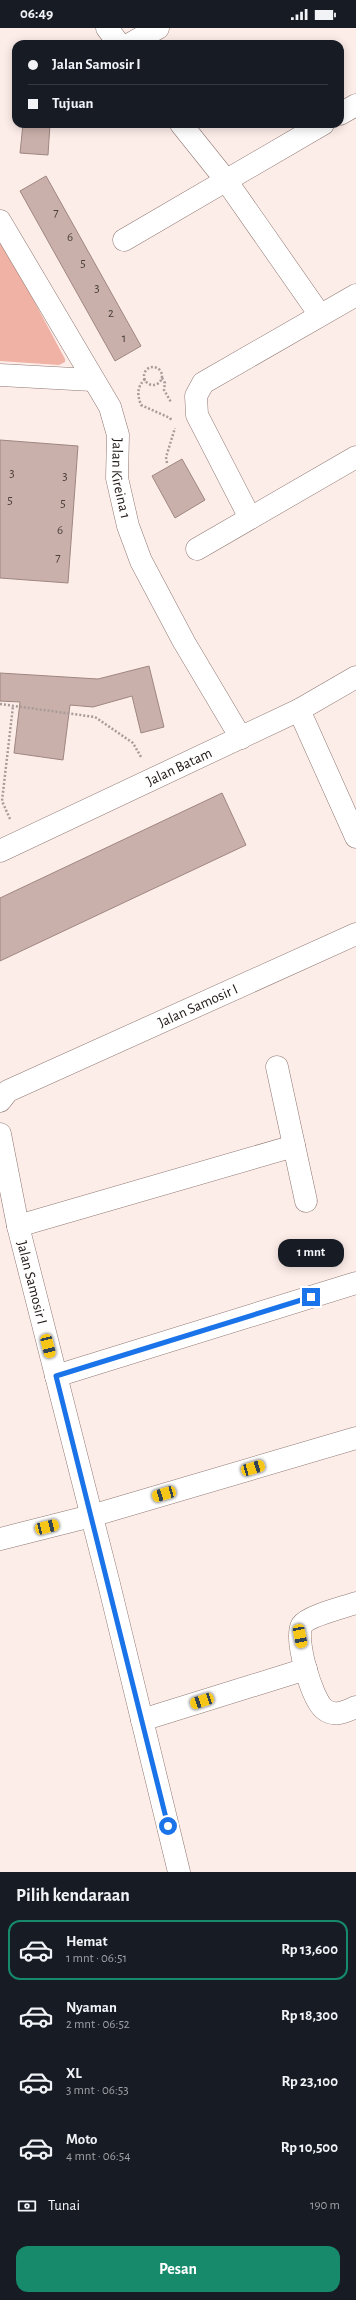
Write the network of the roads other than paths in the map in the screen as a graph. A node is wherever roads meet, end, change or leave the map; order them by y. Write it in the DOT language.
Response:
graph roads {
  1 [pos="107,28"];
  2 [pos="158,28"];
  3 [pos="116,40"];
  4 [pos="137,40"];
  5 [pos="356,105"];
  6 [pos="344,112"];
  7 [pos="184,128"];
  8 [pos="316,128"];
  9 [pos="225,179"];
  10 [pos="0,221"];
  11 [pos="124,240"];
  12 [pos="356,295"];
  13 [pos="320,315"];
  14 [pos="0,375"];
  15 [pos="92,380"];
  16 [pos="356,458"];
  17 [pos="250,518"];
  18 [pos="196,549"];
  19 [pos="356,677"];
  20 [pos="298,710"];
  21 [pos="241,738"];
  22 [pos="356,837"];
  23 [pos="0,851"];
  24 [pos="356,934"];
  25 [pos="277,1067"];
  26 [pos="0,1101"];
  27 [pos="0,1134"];
  28 [pos="294,1146"];
  29 [pos="306,1201"];
  30 [pos="18,1226"];
  31 [pos="356,1283"];
  32 [pos="56,1376"];
  33 [pos="356,1438"];
  34 [pos="91,1516"];
  35 [pos="0,1539"];
  36 [pos="356,1603"];
  37 [pos="306,1669"];
  38 [pos="356,1707"];
  39 [pos="142,1720"];
  40 [pos="179,1872"];
  1 -- 3 [label="street"];
  2 -- 4 [label="street"];
  5 -- 6 [label="street"];
  7 -- 9 [label="street"];
  8 -- 9 [label="street"];
  9 -- 11 [label="street"];
  9 -- 13 [label="street"];
  10 -- 15 [label="street, Jalan Kireina 1"];
  12 -- 13 [label="street"];
  13 -- 17 [label="street"];
  14 -- 15 [label="street"];
  15 -- 21 [label="street, Jalan Kireina 1"];
  16 -- 17 [label="street"];
  17 -- 18 [label="street"];
  19 -- 20 [label="street, Jalan Batam"];
  20 -- 21 [label="street, Jalan Batam"];
  20 -- 22 [label="street"];
  21 -- 23 [label="street, Jalan Batam"];
  24 -- 26 [label="street, Jalan Samosir I"];
  25 -- 28 [label="street"];
  27 -- 30 [label="street, Jalan Samosir I"];
  28 -- 29 [label="street"];
  28 -- 30 [label="street"];
  30 -- 32 [label="street, Jalan Samosir I"];
  31 -- 32 [label="street"];
  32 -- 34 [label="street, Jalan Samosir I"];
  33 -- 34 [label="street"];
  34 -- 35 [label="street"];
  34 -- 39 [label="street, Jalan Samosir I"];
  36 -- 37 [label="street"];
  37 -- 38 [label="street"];
  37 -- 39 [label="street"];
  39 -- 40 [label="street, Jalan Samosir I"];
}
